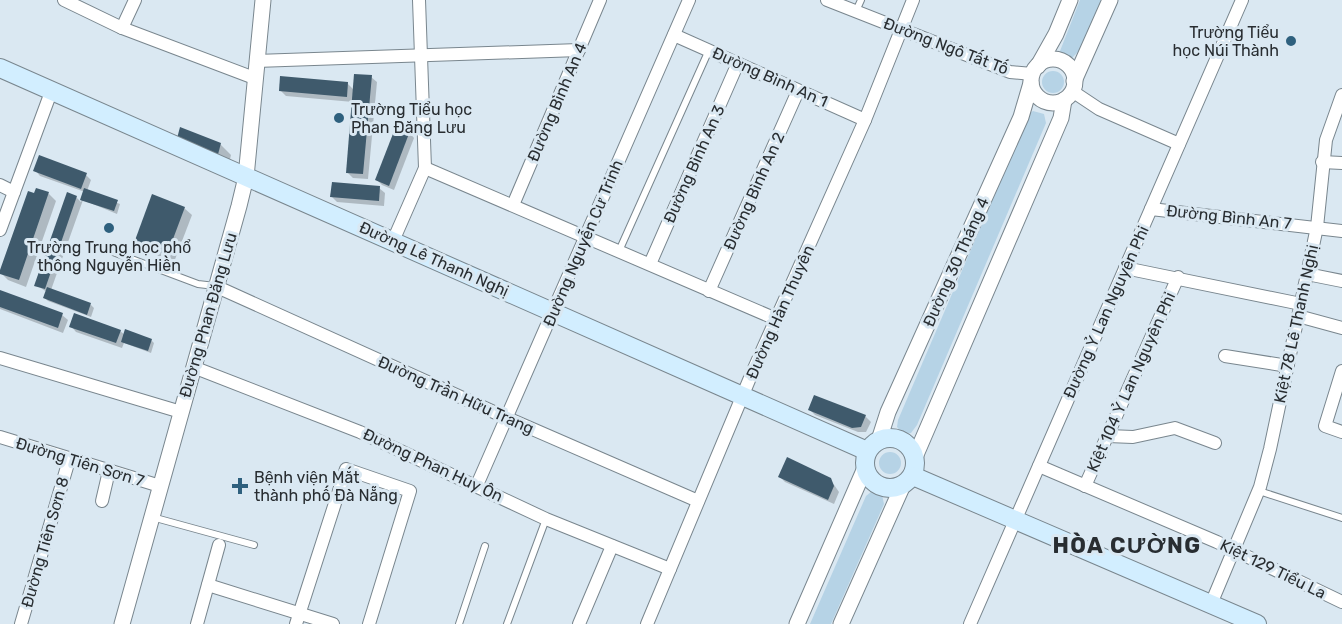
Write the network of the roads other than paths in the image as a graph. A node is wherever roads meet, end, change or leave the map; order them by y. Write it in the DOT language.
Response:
graph roads {
  1 [pos="64,0"];
  2 [pos="135,0"];
  3 [pos="263,0"];
  4 [pos="419,0"];
  5 [pos="600,0"];
  6 [pos="690,0"];
  7 [pos="827,0"];
  8 [pos="913,0"];
  9 [pos="1070,0"];
  10 [pos="1110,0"];
  11 [pos="1242,0"];
  12 [pos="858,6"];
  13 [pos="122,28"];
  14 [pos="901,29"];
  15 [pos="674,35"];
  16 [pos="579,50"];
  17 [pos="709,50"];
  18 [pos="421,54"];
  19 [pos="255,61"];
  20 [pos="738,63"];
  21 [pos="0,68"];
  22 [pos="1034,74"];
  23 [pos="254,78"];
  24 [pos="1070,90"];
  25 [pos="798,91"];
  26 [pos="51,93"];
  27 [pos="1342,95"];
  28 [pos="865,120"];
  29 [pos="1179,144"];
  30 [pos="1322,162"];
  31 [pos="1342,163"];
  32 [pos="425,168"];
  33 [pos="246,177"];
  34 [pos="0,185"];
  35 [pos="14,192"];
  36 [pos="513,205"];
  37 [pos="1151,209"];
  38 [pos="1317,227"];
  39 [pos="0,230"];
  40 [pos="1342,231"];
  41 [pos="585,236"];
  42 [pos="393,241"];
  43 [pos="105,249"];
  44 [pos="619,251"];
  45 [pos="650,264"];
  46 [pos="1125,268"];
  47 [pos="1307,274"];
  48 [pos="1178,277"];
  49 [pos="1342,280"];
  50 [pos="215,286"];
  51 [pos="709,291"];
  52 [pos="1300,310"];
  53 [pos="554,312"];
  54 [pos="776,319"];
  55 [pos="1342,328"];
  56 [pos="1225,356"];
  57 [pos="0,358"];
  58 [pos="1287,366"];
  59 [pos="193,367"];
  60 [pos="1342,371"];
  61 [pos="743,396"];
  62 [pos="181,412"];
  63 [pos="507,418"];
  64 [pos="1342,432"];
  65 [pos="1108,436"];
  66 [pos="0,437"];
  67 [pos="1215,443"];
  68 [pos="870,453"];
  69 [pos="915,457"];
  70 [pos="69,460"];
  71 [pos="1039,466"];
  72 [pos="109,471"];
  73 [pos="908,480"];
  74 [pos="477,485"];
  75 [pos="160,486"];
  76 [pos="1085,486"];
  77 [pos="1258,490"];
  78 [pos="102,501"];
  79 [pos="698,501"];
  80 [pos="151,516"];
  81 [pos="1342,518"];
  82 [pos="546,519"];
  83 [pos="1016,519"];
  84 [pos="219,545"];
  85 [pos="254,545"];
  86 [pos="484,546"];
  87 [pos="612,546"];
  88 [pos="1233,550"];
  89 [pos="670,569"];
  90 [pos="208,585"];
  91 [pos="1340,597"];
  92 [pos="1211,604"];
  93 [pos="297,619"];
  94 [pos="21,624"];
  95 [pos="122,624"];
  96 [pos="196,624"];
  97 [pos="333,624"];
  98 [pos="369,624"];
  99 [pos="459,624"];
  100 [pos="507,624"];
  101 [pos="579,624"];
  102 [pos="647,624"];
  103 [pos="797,624"];
  104 [pos="841,624"];
  105 [pos="970,624"];
  106 [pos="1257,624"];
  1 -- 13 [label="street"];
  2 -- 13 [label="street"];
  3 -- 19 [label="street, Đường Phan Đăng Lưu"];
  4 -- 18 [label="street"];
  5 -- 16 [label="street, Đường Bình An 4"];
  6 -- 15 [label="street, Đường Nguyễn Cư Trinh"];
  7 -- 12 [label="street, Đường Ngô Tất Tố"];
  8 -- 14 [label="street, Đường Hàn Thuyên"];
  9 -- 22 [label="street, Đường 30 Tháng 4"];
  10 -- 24 [label="street"];
  11 -- 29 [label="street, Đường Ỷ Lan Nguyên Phi"];
  12 -- 14 [label="street, Đường Ngô Tất Tố"];
  13 -- 23 [label="street"];
  14 -- 22 [label="street, Đường Ngô Tất Tố"];
  14 -- 28 [label="street, Đường Hàn Thuyên"];
  15 -- 17 [label="street, Đường Bình An 1"];
  15 -- 41 [label="street, Đường Nguyễn Cư Trinh"];
  16 -- 18 [label="street"];
  16 -- 36 [label="street, Đường Bình An 4"];
  17 -- 20 [label="street, Đường Bình An 1"];
  17 -- 44 [label="lane"];
  18 -- 19 [label="street"];
  18 -- 32 [label="street"];
  19 -- 23 [label="street, Đường Phan Đăng Lưu"];
  20 -- 25 [label="street, Đường Bình An 1"];
  20 -- 45 [label="street, Đường Bình An 3"];
  21 -- 26 [label="main road, Đường Lê Thanh Nghị"];
  22 -- 24 [label="street"];
  22 -- 24 [label="street"];
  22 -- 68 [label="street, Đường 30 Tháng 4"];
  23 -- 33 [label="street, Đường Phan Đăng Lưu"];
  24 -- 29 [label="street"];
  24 -- 69 [label="street"];
  25 -- 28 [label="street, Đường Bình An 1"];
  25 -- 51 [label="street, Đường Bình An 2"];
  26 -- 33 [label="main road, Đường Lê Thanh Nghị"];
  26 -- 35 [label="street"];
  27 -- 30 [label="street, Kiệt 78 Lê Thanh Nghị"];
  28 -- 54 [label="street, Đường Hàn Thuyên"];
  29 -- 37 [label="street, Đường Ỷ Lan Nguyên Phi"];
  30 -- 31 [label="street"];
  30 -- 38 [label="street, Kiệt 78 Lê Thanh Nghị"];
  32 -- 36 [label="street"];
  32 -- 42 [label="street"];
  33 -- 42 [label="main road, Đường Lê Thanh Nghị"];
  33 -- 50 [label="street, Đường Phan Đăng Lưu"];
  34 -- 35 [label="street"];
  35 -- 39 [label="street"];
  36 -- 41 [label="street"];
  37 -- 38 [label="street, Đường Bình An 7"];
  37 -- 46 [label="street, Đường Ỷ Lan Nguyên Phi"];
  38 -- 40 [label="street, Đường Bình An 7"];
  38 -- 47 [label="street, Kiệt 78 Lê Thanh Nghị"];
  41 -- 44 [label="street"];
  41 -- 53 [label="street, Đường Nguyễn Cư Trinh"];
  42 -- 53 [label="main road, Đường Lê Thanh Nghị"];
  43 -- 50 [label="lane"];
  44 -- 45 [label="street"];
  45 -- 51 [label="street"];
  46 -- 48 [label="street"];
  46 -- 71 [label="street, Đường Ỷ Lan Nguyên Phi"];
  47 -- 49 [label="street"];
  47 -- 52 [label="street, Kiệt 78 Lê Thanh Nghị"];
  48 -- 52 [label="street"];
  48 -- 65 [label="street, Kiệt 104 Ỷ Lan Nguyên Phi"];
  50 -- 59 [label="street, Đường Phan Đăng Lưu"];
  50 -- 63 [label="street, Đường Trần Hữu Trang"];
  51 -- 54 [label="street"];
  52 -- 55 [label="street"];
  52 -- 58 [label="street, Kiệt 78 Lê Thanh Nghị"];
  53 -- 61 [label="main road, Đường Lê Thanh Nghị"];
  53 -- 63 [label="street, Đường Nguyễn Cư Trinh"];
  54 -- 61 [label="street, Đường Hàn Thuyên"];
  56 -- 58 [label="street"];
  57 -- 62 [label="street"];
  58 -- 77 [label="street, Kiệt 78 Lê Thanh Nghị"];
  59 -- 62 [label="street, Đường Phan Đăng Lưu"];
  59 -- 74 [label="street, Đường Phan Huy Ôn"];
  60 -- 64 [label="street"];
  61 -- 68 [label="main road, Đường Lê Thanh Nghị"];
  61 -- 79 [label="street, Đường Hàn Thuyên"];
  62 -- 75 [label="street, Đường Phan Đăng Lưu"];
  63 -- 74 [label="street, Đường Nguyễn Cư Trinh"];
  63 -- 79 [label="street, Đường Trần Hữu Trang"];
  65 -- 67 [label="street"];
  65 -- 76 [label="street, Kiệt 104 Ỷ Lan Nguyên Phi"];
  66 -- 70 [label="street, Đường Tiên Sơn 7"];
  68 -- 69 [label="main road"];
  68 -- 73 [label="main road"];
  68 -- 103 [label="street, Đường 30 Tháng 4"];
  69 -- 73 [label="main road"];
  70 -- 72 [label="street, Đường Tiên Sơn 7"];
  70 -- 94 [label="street, Đường Tiên Sơn 8"];
  71 -- 76 [label="street, Kiệt 129 Tiểu La"];
  71 -- 83 [label="street, Đường Ỷ Lan Nguyên Phi"];
  72 -- 75 [label="street, Đường Tiên Sơn 7"];
  72 -- 78 [label="street"];
  73 -- 83 [label="main road"];
  73 -- 104 [label="street"];
  74 -- 82 [label="street, Đường Phan Huy Ôn"];
  75 -- 80 [label="street, Đường Phan Đăng Lưu"];
  76 -- 88 [label="street, Kiệt 129 Tiểu La"];
  77 -- 81 [label="lane"];
  77 -- 88 [label="street, Kiệt 78 Lê Thanh Nghị"];
  79 -- 89 [label="street, Đường Hàn Thuyên"];
  80 -- 85 [label="lane"];
  80 -- 95 [label="street, Đường Phan Đăng Lưu"];
  82 -- 87 [label="street, Đường Phan Huy Ôn"];
  82 -- 100 [label="lane"];
  83 -- 92 [label="main road"];
  83 -- 105 [label="street, Đường Ỷ Lan Nguyên Phi"];
  84 -- 90 [label="street"];
  86 -- 99 [label="lane"];
  87 -- 89 [label="street, Đường Phan Huy Ôn"];
  87 -- 101 [label="street"];
  88 -- 91 [label="street, Kiệt 129 Tiểu La"];
  88 -- 92 [label="street"];
  89 -- 102 [label="street, Đường Hàn Thuyên"];
  90 -- 93 [label="street"];
  90 -- 96 [label="street"];
  92 -- 106 [label="main road"];
  93 -- 97 [label="street"];
  93 -- 98 [label="street"];
}
